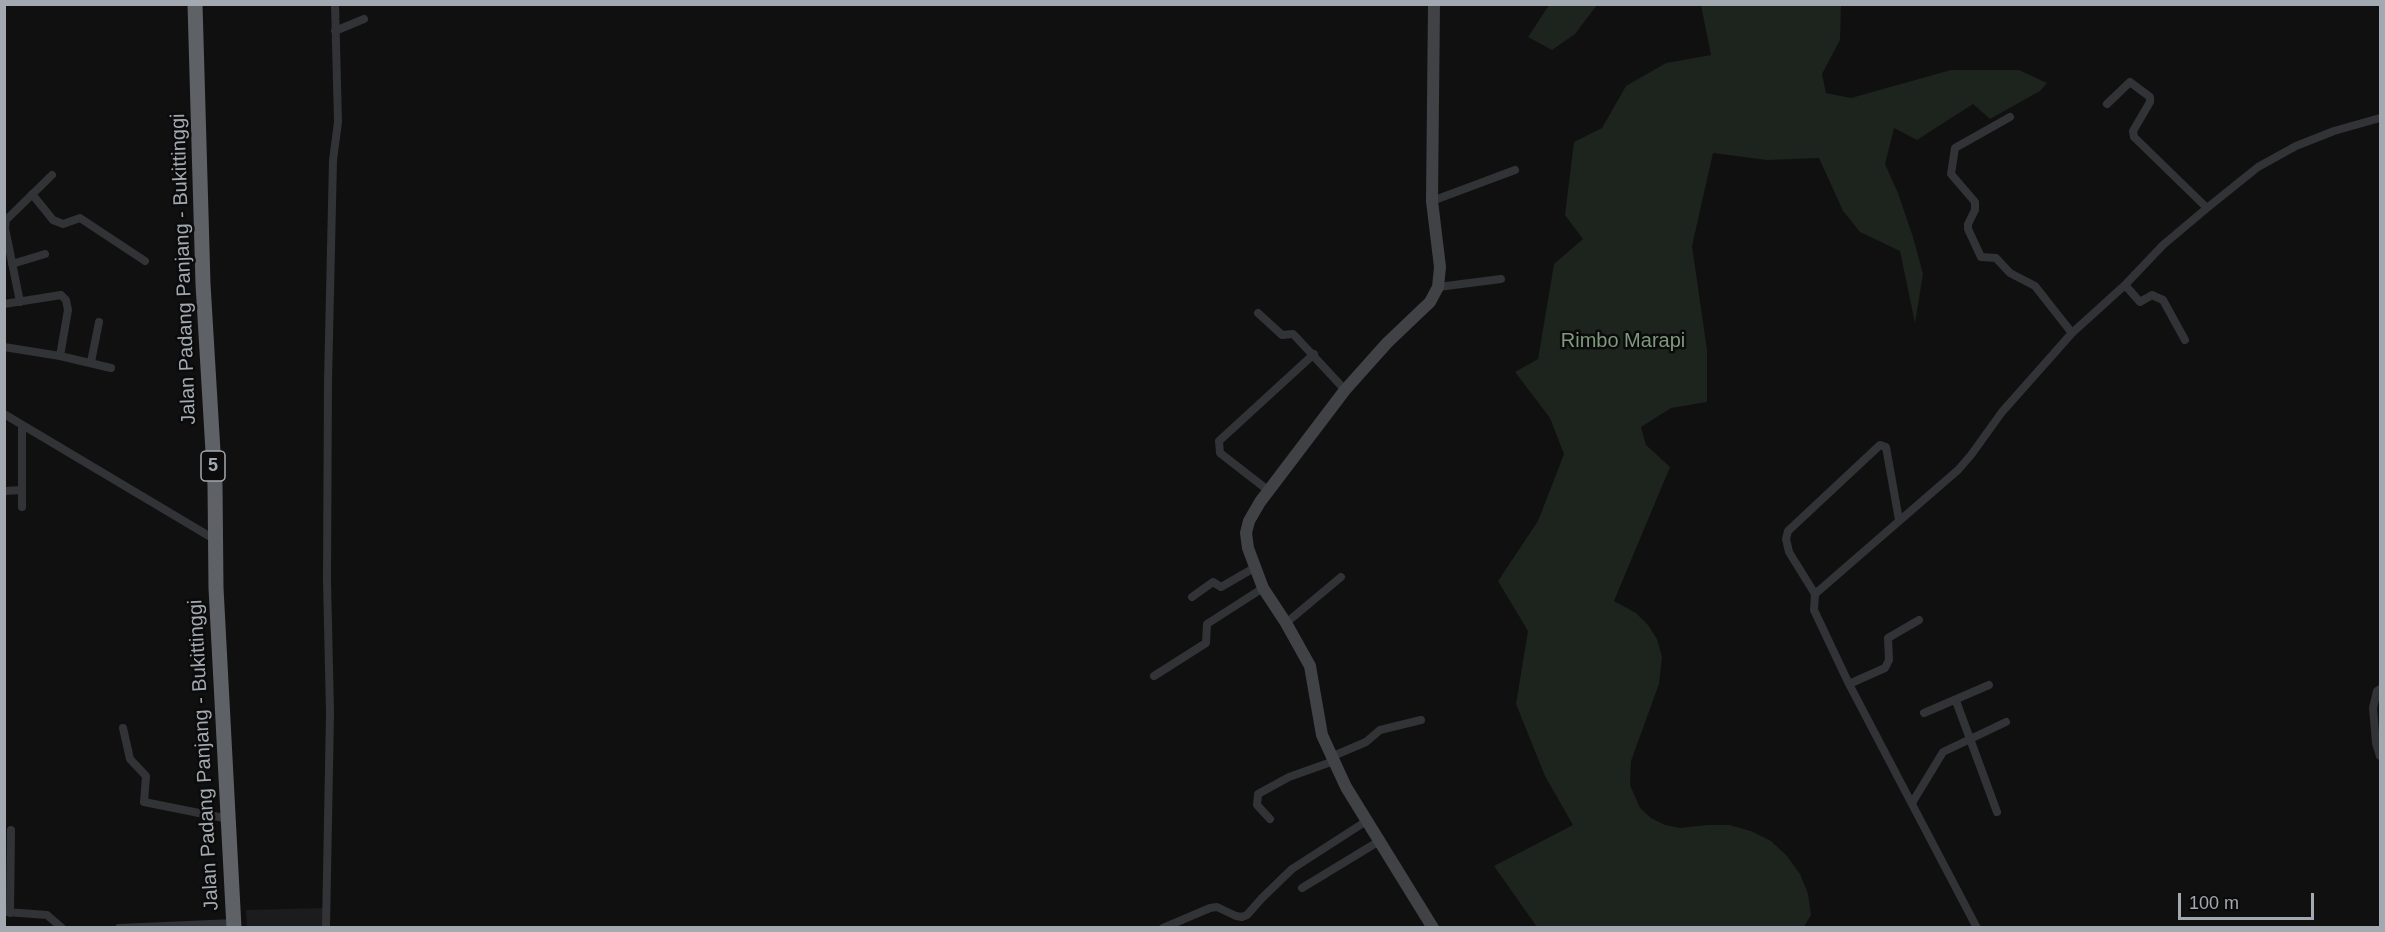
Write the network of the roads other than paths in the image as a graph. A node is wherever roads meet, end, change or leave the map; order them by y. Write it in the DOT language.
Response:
graph roads {
  1 [pos="195,4"];
  2 [pos="335,4"];
  3 [pos="1434,4"];
  4 [pos="364,19"];
  5 [pos="335,31"];
  6 [pos="2107,104"];
  7 [pos="2010,117"];
  8 [pos="2380,118"];
  9 [pos="1515,170"];
  10 [pos="52,175"];
  11 [pos="32,194"];
  12 [pos="1432,201"];
  13 [pos="2207,208"];
  14 [pos="45,254"];
  15 [pos="145,261"];
  16 [pos="12,264"];
  17 [pos="1502,279"];
  18 [pos="2126,285"];
  19 [pos="1438,287"];
  20 [pos="20,302"];
  21 [pos="4,304"];
  22 [pos="1258,313"];
  23 [pos="99,322"];
  24 [pos="2072,333"];
  25 [pos="2185,340"];
  26 [pos="4,347"];
  27 [pos="1314,354"];
  28 [pos="60,356"];
  29 [pos="91,362"];
  30 [pos="111,368"];
  31 [pos="1345,390"];
  32 [pos="4,414"];
  33 [pos="22,425"];
  34 [pos="22,490"];
  35 [pos="4,491"];
  36 [pos="1269,491"];
  37 [pos="22,507"];
  38 [pos="1899,520"];
  39 [pos="214,539"];
  40 [pos="1254,568"];
  41 [pos="1341,577"];
  42 [pos="1263,588"];
  43 [pos="1815,594"];
  44 [pos="1192,597"];
  45 [pos="1919,620"];
  46 [pos="1286,623"];
  47 [pos="1154,676"];
  48 [pos="1849,684"];
  49 [pos="1989,686"];
  50 [pos="2380,689"];
  51 [pos="1956,701"];
  52 [pos="1924,712"];
  53 [pos="1421,720"];
  54 [pos="2006,722"];
  55 [pos="123,728"];
  56 [pos="1971,738"];
  57 [pos="2380,756"];
  58 [pos="1334,758"];
  59 [pos="1912,803"];
  60 [pos="1997,812"];
  61 [pos="229,819"];
  62 [pos="1270,819"];
  63 [pos="1368,820"];
  64 [pos="10,830"];
  65 [pos="1380,840"];
  66 [pos="8,857"];
  67 [pos="1302,888"];
  68 [pos="7,912"];
  69 [pos="234,925"];
  70 [pos="62,927"];
  71 [pos="119,927"];
  72 [pos="326,927"];
  73 [pos="1163,927"];
  74 [pos="1433,927"];
  75 [pos="1977,927"];
  1 -- 39 [label="highway, Jalan Padang Panjang - Bukittinggi / 5"];
  2 -- 5 [label="street"];
  3 -- 12 [label="main road"];
  4 -- 5 [label="street"];
  5 -- 72 [label="street"];
  6 -- 13 [label="street"];
  7 -- 24 [label="street"];
  8 -- 13 [label="street"];
  9 -- 12 [label="street"];
  10 -- 11 [label="street"];
  11 -- 15 [label="street"];
  11 -- 16 [label="street"];
  12 -- 19 [label="main road"];
  13 -- 18 [label="street"];
  14 -- 16 [label="street"];
  16 -- 20 [label="street"];
  17 -- 19 [label="street"];
  18 -- 24 [label="street"];
  18 -- 25 [label="street"];
  19 -- 31 [label="main road"];
  20 -- 21 [label="street"];
  20 -- 28 [label="street"];
  22 -- 27 [label="street"];
  23 -- 29 [label="street"];
  24 -- 38 [label="street"];
  26 -- 28 [label="street"];
  27 -- 31 [label="street"];
  27 -- 36 [label="street"];
  28 -- 29 [label="street"];
  29 -- 30 [label="street"];
  31 -- 36 [label="main road"];
  32 -- 33 [label="street"];
  33 -- 34 [label="street"];
  33 -- 39 [label="street"];
  34 -- 35 [label="street"];
  34 -- 37 [label="street"];
  36 -- 40 [label="main road"];
  38 -- 43 [label="street"];
  38 -- 43 [label="street"];
  39 -- 61 [label="highway, Jalan Padang Panjang - Bukittinggi / 5"];
  40 -- 42 [label="main road"];
  40 -- 44 [label="street"];
  41 -- 46 [label="street"];
  42 -- 46 [label="main road"];
  42 -- 47 [label="street"];
  43 -- 48 [label="street"];
  45 -- 48 [label="street"];
  46 -- 58 [label="main road"];
  48 -- 59 [label="street"];
  49 -- 51 [label="street"];
  50 -- 57 [label="street"];
  51 -- 52 [label="street"];
  51 -- 56 [label="street"];
  53 -- 58 [label="street"];
  54 -- 56 [label="street"];
  55 -- 61 [label="street"];
  56 -- 59 [label="street"];
  56 -- 60 [label="street"];
  58 -- 62 [label="street"];
  58 -- 63 [label="main road"];
  59 -- 75 [label="street"];
  61 -- 69 [label="highway, Jalan Padang Panjang - Bukittinggi / 5"];
  63 -- 65 [label="main road"];
  63 -- 73 [label="street"];
  64 -- 66 [label="street"];
  65 -- 67 [label="street"];
  65 -- 74 [label="main road"];
  66 -- 68 [label="street"];
  68 -- 70 [label="street"];
  69 -- 71 [label="street"];
}
